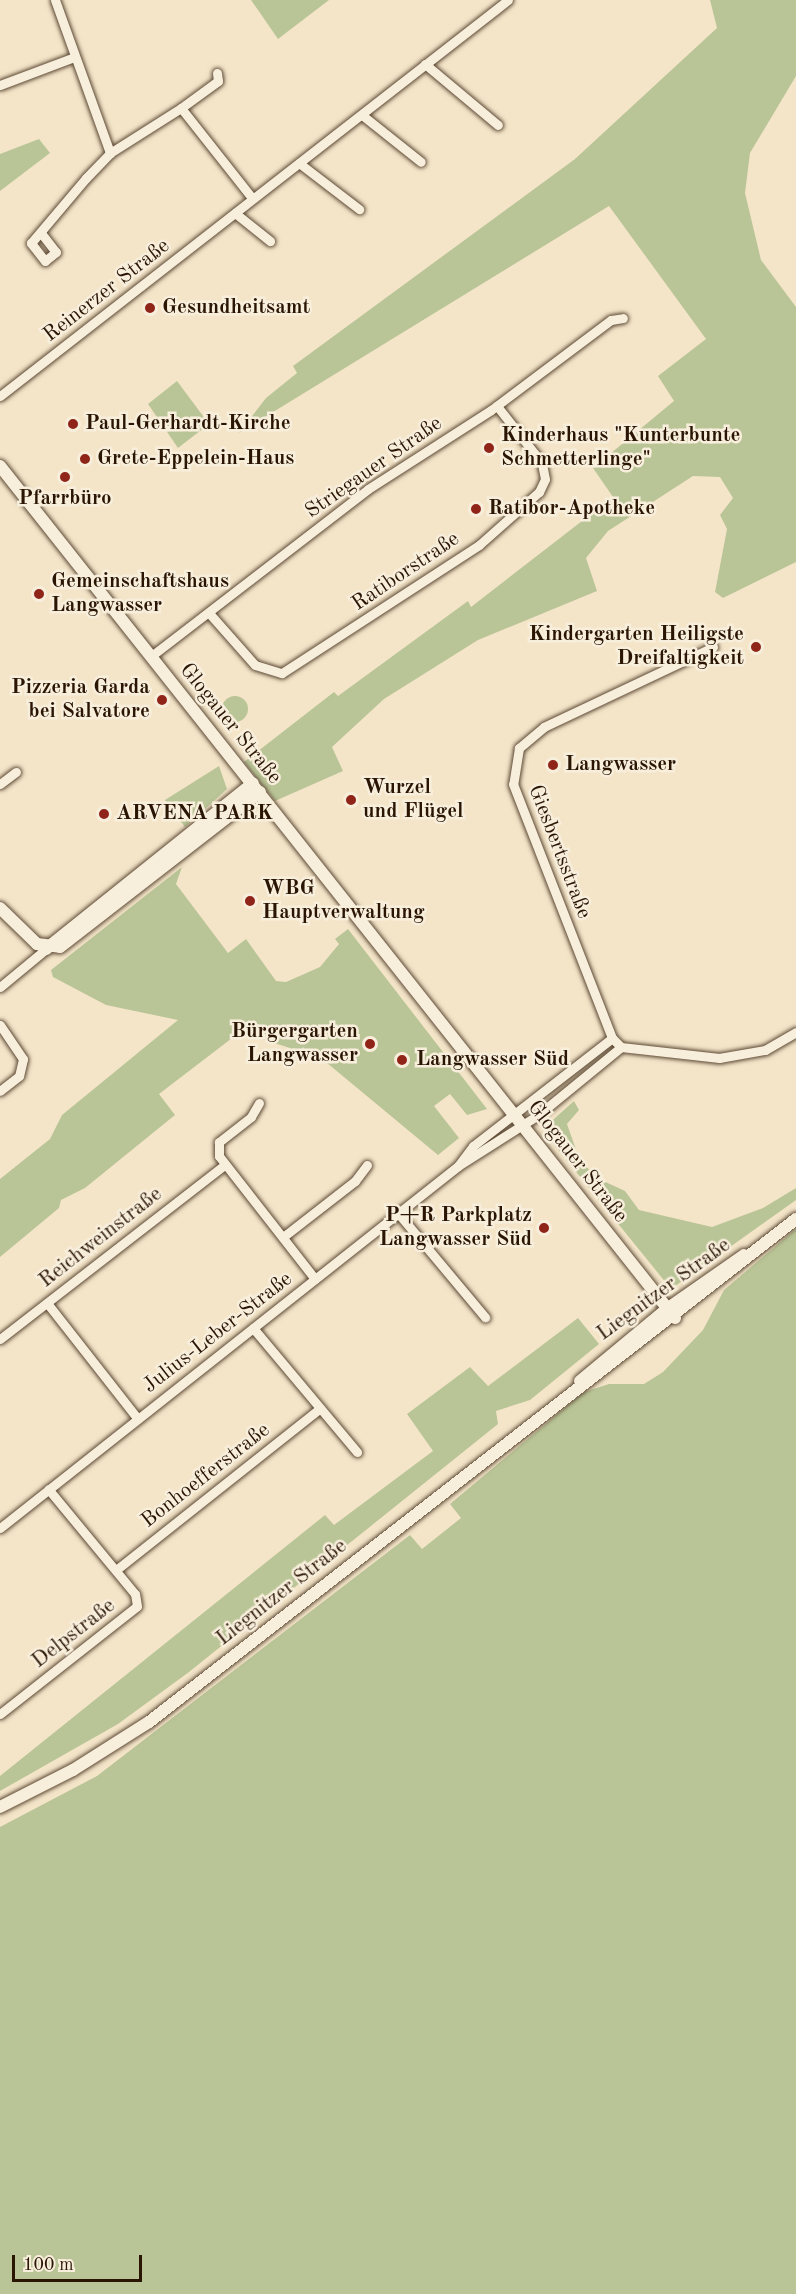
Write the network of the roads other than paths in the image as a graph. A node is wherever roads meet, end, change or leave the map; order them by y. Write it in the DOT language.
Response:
graph roads {
  1 [pos="55,0"];
  2 [pos="508,0"];
  3 [pos="72,58"];
  4 [pos="425,64"];
  5 [pos="217,73"];
  6 [pos="0,86"];
  7 [pos="182,108"];
  8 [pos="362,115"];
  9 [pos="498,125"];
  10 [pos="110,153"];
  11 [pos="421,162"];
  12 [pos="299,163"];
  13 [pos="252,198"];
  14 [pos="359,209"];
  15 [pos="235,213"];
  16 [pos="41,232"];
  17 [pos="270,241"];
  18 [pos="623,318"];
  19 [pos="0,396"];
  20 [pos="497,406"];
  21 [pos="0,466"];
  22 [pos="209,613"];
  23 [pos="713,647"];
  24 [pos="150,657"];
  25 [pos="16,772"];
  26 [pos="0,784"];
  27 [pos="256,788"];
  28 [pos="0,908"];
  29 [pos="46,949"];
  30 [pos="0,987"];
  31 [pos="0,1025"];
  32 [pos="796,1032"];
  33 [pos="612,1038"];
  34 [pos="621,1047"];
  35 [pos="0,1090"];
  36 [pos="258,1103"];
  37 [pos="520,1120"];
  38 [pos="224,1164"];
  39 [pos="367,1165"];
  40 [pos="398,1213"];
  41 [pos="796,1219"];
  42 [pos="283,1237"];
  43 [pos="315,1279"];
  44 [pos="47,1303"];
  45 [pos="671,1313"];
  46 [pos="486,1317"];
  47 [pos="253,1328"];
  48 [pos="0,1340"];
  49 [pos="318,1410"];
  50 [pos="138,1419"];
  51 [pos="357,1452"];
  52 [pos="48,1490"];
  53 [pos="0,1528"];
  54 [pos="116,1570"];
  55 [pos="0,1714"];
  56 [pos="0,1807"];
  1 -- 3 [label="street"];
  2 -- 4 [label="street, Reinerzer Straße"];
  3 -- 6 [label="street"];
  3 -- 10 [label="street"];
  4 -- 8 [label="street, Reinerzer Straße"];
  4 -- 9 [label="street"];
  5 -- 7 [label="street"];
  7 -- 10 [label="street"];
  7 -- 13 [label="street"];
  8 -- 11 [label="street"];
  8 -- 12 [label="street, Reinerzer Straße"];
  10 -- 16 [label="street"];
  12 -- 13 [label="street, Reinerzer Straße"];
  12 -- 14 [label="street"];
  13 -- 15 [label="street, Reinerzer Straße"];
  15 -- 17 [label="street"];
  15 -- 19 [label="street, Reinerzer Straße"];
  18 -- 20 [label="street, Striegauer Straße"];
  20 -- 22 [label="street, Striegauer Straße"];
  20 -- 22 [label="street, Ratiborstraße"];
  21 -- 24 [label="street, Glogauer Straße"];
  22 -- 24 [label="street, Striegauer Straße"];
  23 -- 33 [label="street, Giesbertsstraße"];
  24 -- 27 [label="street, Glogauer Straße"];
  25 -- 26 [label="street"];
  27 -- 29 [label="street"];
  27 -- 37 [label="street, Glogauer Straße"];
  28 -- 29 [label="street"];
  29 -- 30 [label="street"];
  31 -- 35 [label="street"];
  32 -- 34 [label="street"];
  33 -- 34 [label="street"];
  33 -- 37 [label="street"];
  34 -- 37 [label="street"];
  36 -- 38 [label="street"];
  37 -- 40 [label="street, Julius-Leber-Straße"];
  37 -- 45 [label="street, Glogauer Straße"];
  38 -- 42 [label="street"];
  38 -- 44 [label="street, Reichweinstraße"];
  39 -- 42 [label="street"];
  40 -- 43 [label="street, Julius-Leber-Straße"];
  40 -- 46 [label="street"];
  41 -- 45 [label="street, Liegnitzer Straße"];
  42 -- 43 [label="street"];
  43 -- 47 [label="street, Julius-Leber-Straße"];
  44 -- 48 [label="street, Reichweinstraße"];
  44 -- 50 [label="street"];
  45 -- 56 [label="street, Liegnitzer Straße"];
  47 -- 49 [label="street"];
  47 -- 50 [label="street, Julius-Leber-Straße"];
  49 -- 51 [label="street"];
  49 -- 54 [label="street, Bonhoefferstraße"];
  50 -- 52 [label="street, Julius-Leber-Straße"];
  52 -- 53 [label="street, Julius-Leber-Straße"];
  52 -- 54 [label="street, Delpstraße"];
  54 -- 55 [label="street, Delpstraße"];
}
